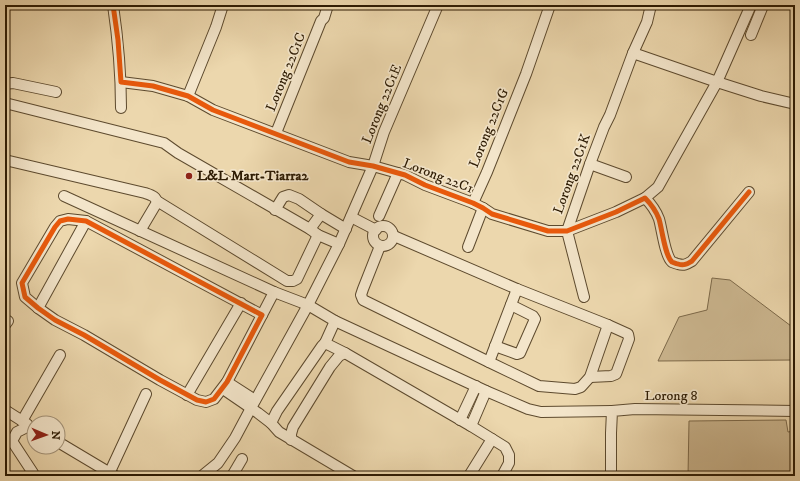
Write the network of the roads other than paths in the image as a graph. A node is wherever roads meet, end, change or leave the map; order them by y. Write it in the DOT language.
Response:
graph roads {
  1 [pos="113,5"];
  2 [pos="223,5"];
  3 [pos="328,5"];
  4 [pos="438,5"];
  5 [pos="550,5"];
  6 [pos="651,5"];
  7 [pos="751,5"];
  8 [pos="762,5"];
  9 [pos="751,34"];
  10 [pos="633,53"];
  11 [pos="121,82"];
  12 [pos="717,82"];
  13 [pos="5,84"];
  14 [pos="56,92"];
  15 [pos="188,96"];
  16 [pos="5,103"];
  17 [pos="795,104"];
  18 [pos="121,108"];
  19 [pos="276,133"];
  20 [pos="5,160"];
  21 [pos="590,164"];
  22 [pos="373,166"];
  23 [pos="398,173"];
  24 [pos="626,177"];
  25 [pos="749,192"];
  26 [pos="64,196"];
  27 [pos="645,198"];
  28 [pos="157,201"];
  29 [pos="473,203"];
  30 [pos="483,208"];
  31 [pos="275,210"];
  32 [pos="321,214"];
  33 [pos="379,216"];
  34 [pos="351,217"];
  35 [pos="86,221"];
  36 [pos="346,229"];
  37 [pos="376,230"];
  38 [pos="140,231"];
  39 [pos="314,232"];
  40 [pos="567,232"];
  41 [pos="394,236"];
  42 [pos="339,244"];
  43 [pos="380,246"];
  44 [pos="468,248"];
  45 [pos="517,289"];
  46 [pos="274,292"];
  47 [pos="584,296"];
  48 [pos="241,303"];
  49 [pos="511,305"];
  50 [pos="308,306"];
  51 [pos="38,308"];
  52 [pos="262,315"];
  53 [pos="335,321"];
  54 [pos="608,325"];
  55 [pos="325,343"];
  56 [pos="495,346"];
  57 [pos="345,353"];
  58 [pos="60,355"];
  59 [pos="489,362"];
  60 [pos="590,377"];
  61 [pos="225,385"];
  62 [pos="476,386"];
  63 [pos="486,391"];
  64 [pos="146,394"];
  65 [pos="187,395"];
  66 [pos="253,404"];
  67 [pos="5,410"];
  68 [pos="612,411"];
  69 [pos="795,411"];
  70 [pos="33,415"];
  71 [pos="460,420"];
  72 [pos="26,423"];
  73 [pos="271,423"];
  74 [pos="471,426"];
  75 [pos="26,427"];
  76 [pos="492,439"];
  77 [pos="291,440"];
  78 [pos="66,447"];
  79 [pos="242,459"];
  80 [pos="33,474"];
  81 [pos="111,475"];
  82 [pos="202,476"];
  83 [pos="232,476"];
  84 [pos="353,476"];
  85 [pos="469,476"];
  86 [pos="502,476"];
  87 [pos="612,476"];
  1 -- 11 [label="street"];
  2 -- 15 [label="street"];
  3 -- 19 [label="street, Lorong 22C1C"];
  4 -- 22 [label="street, Lorong 22C1E"];
  5 -- 29 [label="street, Lorong 22C1G"];
  6 -- 10 [label="street, Lorong 22C1K"];
  7 -- 12 [label="street, Lorong 22C1"];
  8 -- 9 [label="street"];
  10 -- 12 [label="street"];
  10 -- 21 [label="street, Lorong 22C1K"];
  11 -- 15 [label="street, Lorong 22C1"];
  11 -- 18 [label="street"];
  12 -- 17 [label="street"];
  12 -- 27 [label="street, Lorong 22C1"];
  13 -- 14 [label="street"];
  15 -- 19 [label="street, Lorong 22C1"];
  16 -- 31 [label="street"];
  19 -- 22 [label="street, Lorong 22C1"];
  20 -- 28 [label="street"];
  21 -- 24 [label="street"];
  21 -- 40 [label="street, Lorong 22C1K"];
  22 -- 23 [label="street, Lorong 22C1"];
  22 -- 34 [label="street, Lorong 22C1E"];
  23 -- 29 [label="street, Lorong 22C1"];
  23 -- 33 [label="street"];
  25 -- 27 [label="street"];
  26 -- 38 [label="street, Lorong 8"];
  27 -- 40 [label="street, Lorong 22C1"];
  28 -- 38 [label="street"];
  28 -- 39 [label="street"];
  29 -- 30 [label="street, Lorong 22C1"];
  30 -- 40 [label="street, Lorong 22C1"];
  30 -- 44 [label="street"];
  31 -- 32 [label="street"];
  31 -- 39 [label="street"];
  32 -- 36 [label="street"];
  32 -- 39 [label="street"];
  34 -- 36 [label="street, Lorong 22C1E"];
  34 -- 37 [label="street"];
  35 -- 48 [label="street"];
  35 -- 51 [label="street"];
  35 -- 51 [label="street"];
  36 -- 42 [label="street, Lorong 22C1E"];
  37 -- 41 [label="street"];
  37 -- 43 [label="street"];
  38 -- 46 [label="street, Lorong 8"];
  39 -- 42 [label="street"];
  40 -- 47 [label="street"];
  41 -- 43 [label="street"];
  41 -- 45 [label="street"];
  42 -- 50 [label="street, Lorong 22C1E"];
  43 -- 59 [label="street"];
  45 -- 49 [label="street"];
  45 -- 54 [label="street"];
  46 -- 50 [label="street, Lorong 8"];
  46 -- 52 [label="street"];
  48 -- 52 [label="street"];
  48 -- 65 [label="street"];
  49 -- 56 [label="street"];
  49 -- 56 [label="street"];
  50 -- 53 [label="street, Lorong 8"];
  50 -- 66 [label="street, Lorong 22C1E"];
  51 -- 65 [label="street"];
  52 -- 61 [label="street"];
  53 -- 55 [label="street"];
  53 -- 62 [label="street, Lorong 8"];
  54 -- 60 [label="street"];
  54 -- 60 [label="street"];
  55 -- 57 [label="street"];
  55 -- 73 [label="street"];
  56 -- 59 [label="street"];
  57 -- 71 [label="street"];
  57 -- 77 [label="street"];
  58 -- 70 [label="street"];
  59 -- 60 [label="street"];
  61 -- 65 [label="street"];
  61 -- 66 [label="street"];
  62 -- 63 [label="street, Lorong 8"];
  62 -- 71 [label="street"];
  63 -- 68 [label="street, Lorong 8"];
  63 -- 74 [label="street"];
  64 -- 81 [label="street"];
  66 -- 73 [label="street"];
  66 -- 82 [label="street, Lorong 22C1E"];
  67 -- 72 [label="street"];
  68 -- 69 [label="street, Lorong 8"];
  68 -- 87 [label="street"];
  71 -- 74 [label="street"];
  73 -- 77 [label="street"];
  74 -- 76 [label="street"];
  75 -- 80 [label="street"];
  76 -- 85 [label="street"];
  76 -- 86 [label="street"];
  77 -- 84 [label="street"];
  78 -- 81 [label="street"];
  79 -- 83 [label="street"];
}
